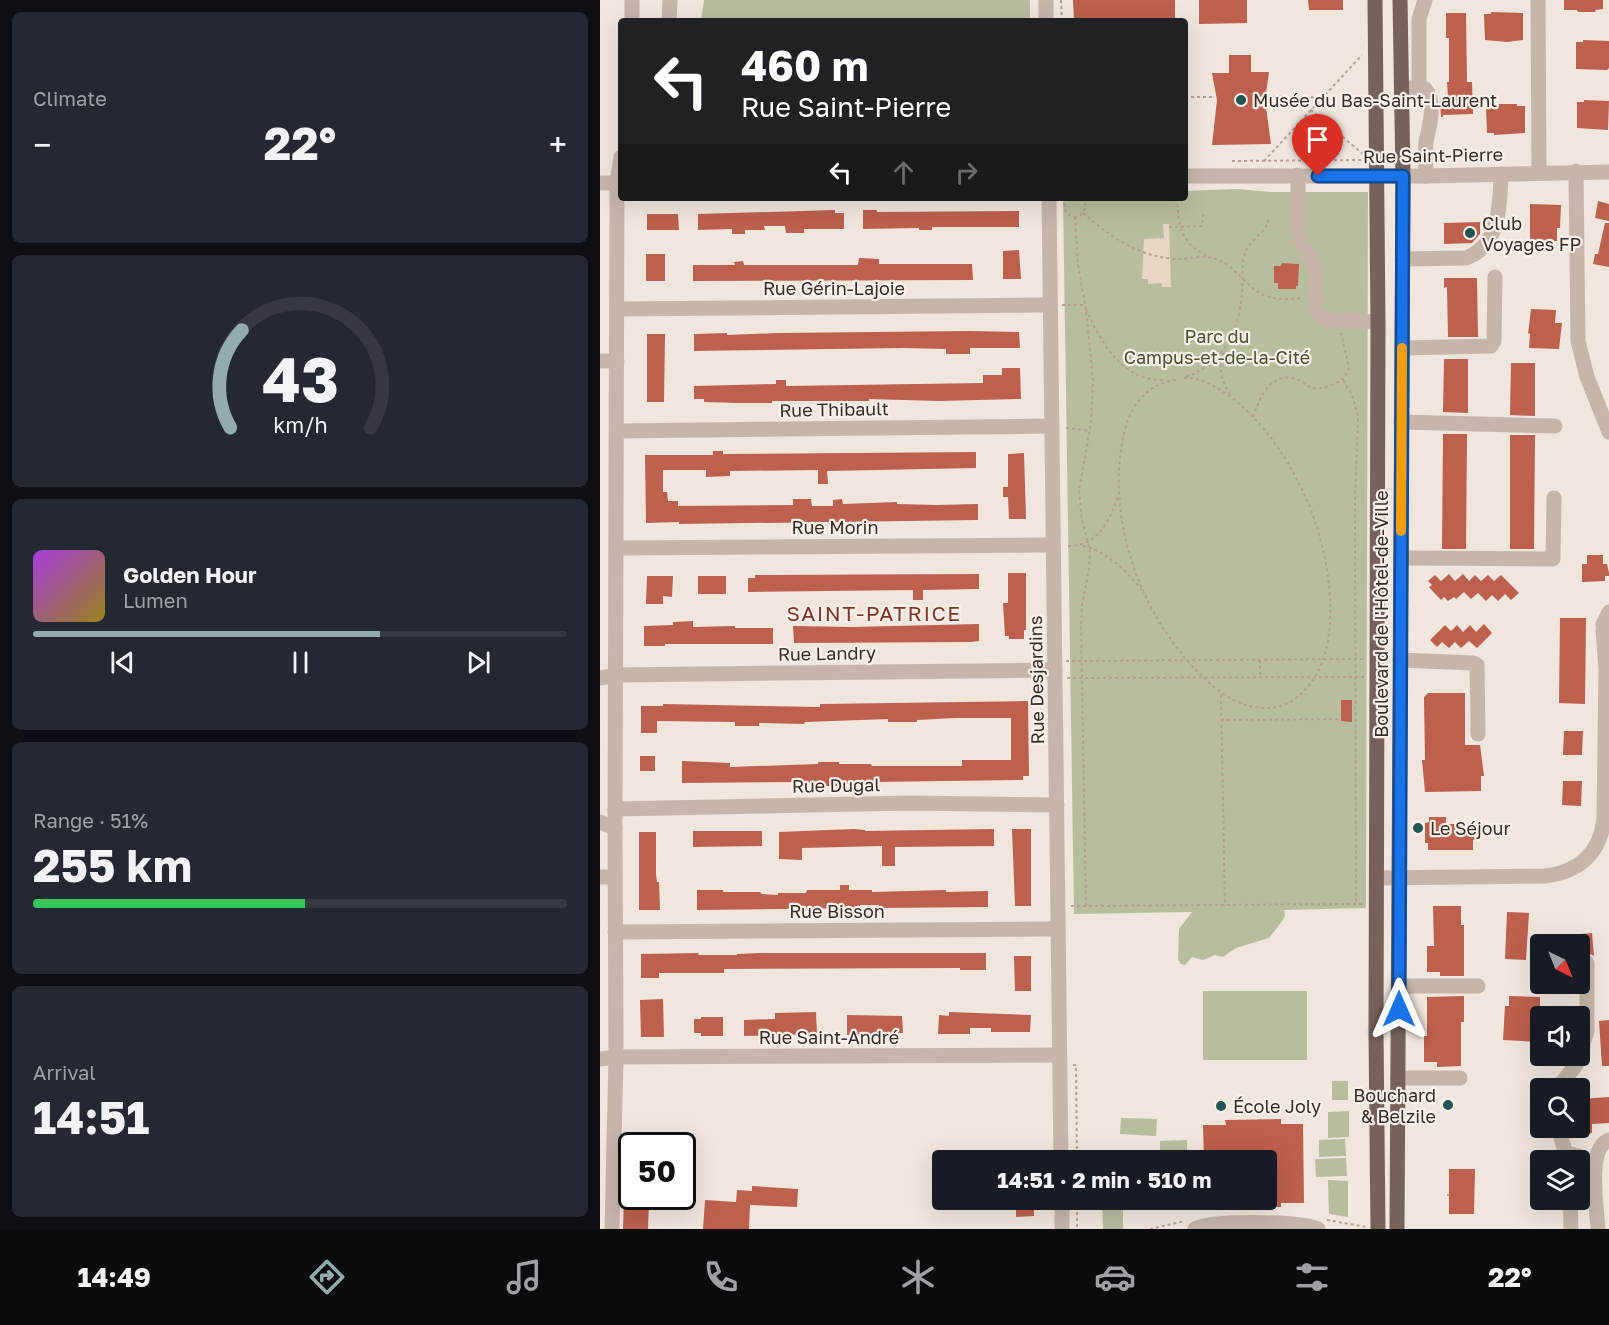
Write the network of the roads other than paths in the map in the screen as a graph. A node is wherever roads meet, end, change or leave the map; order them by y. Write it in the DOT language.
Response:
graph roads {
  1 [pos="632,0"];
  2 [pos="670,0"];
  3 [pos="1046,0"];
  4 [pos="1375,0"];
  5 [pos="1400,0"];
  6 [pos="1425,0"];
  7 [pos="1538,0"];
  8 [pos="632,18"];
  9 [pos="669,18"];
  10 [pos="1046,18"];
  11 [pos="1402,88"];
  12 [pos="1419,88"];
  13 [pos="1431,123"];
  14 [pos="1402,135"];
  15 [pos="1576,171"];
  16 [pos="1609,172"];
  17 [pos="1539,173"];
  18 [pos="1501,174"];
  19 [pos="1188,176"];
  20 [pos="1298,176"];
  21 [pos="1377,176"];
  22 [pos="1403,176"];
  23 [pos="1426,176"];
  24 [pos="600,183"];
  25 [pos="618,183"];
  26 [pos="619,201"];
  27 [pos="1049,201"];
  28 [pos="1402,259"];
  29 [pos="1495,277"];
  30 [pos="1050,305"];
  31 [pos="617,309"];
  32 [pos="1378,322"];
  33 [pos="1402,348"];
  34 [pos="600,361"];
  35 [pos="617,361"];
  36 [pos="1401,422"];
  37 [pos="1052,426"];
  38 [pos="1555,426"];
  39 [pos="617,431"];
  40 [pos="1609,432"];
  41 [pos="1554,498"];
  42 [pos="1053,545"];
  43 [pos="617,548"];
  44 [pos="1401,558"];
  45 [pos="1607,622"];
  46 [pos="1400,660"];
  47 [pos="1608,665"];
  48 [pos="1055,670"];
  49 [pos="616,675"];
  50 [pos="600,678"];
  51 [pos="1478,734"];
  52 [pos="1057,805"];
  53 [pos="615,809"];
  54 [pos="607,825"];
  55 [pos="608,877"];
  56 [pos="1377,878"];
  57 [pos="1399,878"];
  58 [pos="1058,929"];
  59 [pos="615,932"];
  60 [pos="1399,986"];
  61 [pos="1478,986"];
  62 [pos="1587,994"];
  63 [pos="1059,1055"];
  64 [pos="616,1058"];
  65 [pos="600,1059"];
  66 [pos="1398,1078"];
  67 [pos="1460,1078"];
  68 [pos="1566,1078"];
  69 [pos="1609,1140"];
  70 [pos="1061,1150"];
  71 [pos="1590,1163"];
  72 [pos="1595,1166"];
  73 [pos="1062,1210"];
  74 [pos="1570,1210"];
  75 [pos="612,1229"];
  76 [pos="1062,1229"];
  77 [pos="1196,1229"];
  78 [pos="1318,1229"];
  79 [pos="1378,1229"];
  80 [pos="1397,1229"];
  81 [pos="1571,1229"];
  82 [pos="1598,1229"];
  1 -- 8 [label="street"];
  2 -- 9 [label="street"];
  3 -- 10 [label="street"];
  4 -- 21 [label="main road, Boulevard de l'Hôtel-de-Ville"];
  5 -- 11 [label="main road, Boulevard de l'Hôtel-de-Ville"];
  6 -- 12 [label="street"];
  7 -- 17 [label="street"];
  11 -- 12 [label="street"];
  11 -- 14 [label="main road, Boulevard de l'Hôtel-de-Ville"];
  12 -- 13 [label="street"];
  13 -- 14 [label="street"];
  13 -- 23 [label="street"];
  14 -- 22 [label="main road, Boulevard de l'Hôtel-de-Ville"];
  15 -- 16 [label="street, Rue Saint-Pierre"];
  15 -- 17 [label="street, Rue Saint-Pierre"];
  15 -- 40 [label="street"];
  17 -- 18 [label="street, Rue Saint-Pierre"];
  18 -- 23 [label="street, Rue Saint-Pierre"];
  18 -- 28 [label="street"];
  19 -- 20 [label="street, Rue Saint-Pierre"];
  20 -- 21 [label="street, Rue Saint-Pierre"];
  20 -- 32 [label="street"];
  21 -- 22 [label="street, Rue Saint-Pierre"];
  21 -- 32 [label="main road, Boulevard de l'Hôtel-de-Ville"];
  22 -- 23 [label="street, Rue Saint-Pierre"];
  22 -- 28 [label="main road, Boulevard de l'Hôtel-de-Ville"];
  24 -- 25 [label="street"];
  26 -- 31 [label="street"];
  27 -- 30 [label="street, Rue Desjardins"];
  28 -- 33 [label="main road, Boulevard de l'Hôtel-de-Ville"];
  29 -- 33 [label="street"];
  30 -- 31 [label="street, Rue Gérin-Lajoie"];
  30 -- 37 [label="street, Rue Desjardins"];
  31 -- 35 [label="street"];
  32 -- 56 [label="main road, Boulevard de l'Hôtel-de-Ville"];
  33 -- 36 [label="main road, Boulevard de l'Hôtel-de-Ville"];
  34 -- 35 [label="street"];
  35 -- 39 [label="street"];
  36 -- 38 [label="street"];
  36 -- 44 [label="main road, Boulevard de l'Hôtel-de-Ville"];
  37 -- 39 [label="street, Rue Thibault"];
  37 -- 42 [label="street, Rue Desjardins"];
  39 -- 43 [label="street"];
  41 -- 44 [label="street"];
  42 -- 43 [label="street, Rue Morin"];
  42 -- 48 [label="street, Rue Desjardins"];
  43 -- 49 [label="street"];
  44 -- 46 [label="main road, Boulevard de l'Hôtel-de-Ville"];
  45 -- 47 [label="street"];
  46 -- 51 [label="street"];
  46 -- 57 [label="main road, Boulevard de l'Hôtel-de-Ville"];
  47 -- 57 [label="street"];
  48 -- 49 [label="street, Rue Landry"];
  48 -- 52 [label="street, Rue Desjardins"];
  49 -- 50 [label="street, Rue Landry"];
  49 -- 53 [label="street"];
  52 -- 53 [label="street, Rue Dugal"];
  52 -- 58 [label="street, Rue Desjardins"];
  53 -- 54 [label="street"];
  54 -- 55 [label="street"];
  55 -- 59 [label="street"];
  56 -- 57 [label="street"];
  56 -- 79 [label="main road, Boulevard de l'Hôtel-de-Ville"];
  57 -- 60 [label="main road, Boulevard de l'Hôtel-de-Ville"];
  58 -- 59 [label="street, Rue Bisson"];
  58 -- 63 [label="street, Rue Desjardins"];
  59 -- 64 [label="street"];
  60 -- 61 [label="street"];
  60 -- 66 [label="main road, Boulevard de l'Hôtel-de-Ville"];
  62 -- 68 [label="street"];
  63 -- 64 [label="street, Rue Saint-André"];
  63 -- 70 [label="street, Rue Desjardins"];
  64 -- 65 [label="street, Rue Saint-André"];
  64 -- 75 [label="street"];
  66 -- 67 [label="street"];
  66 -- 80 [label="main road, Boulevard de l'Hôtel-de-Ville"];
  69 -- 72 [label="street"];
  71 -- 72 [label="street"];
  72 -- 82 [label="street"];
  73 -- 76 [label="street"];
  74 -- 81 [label="street"];
  77 -- 78 [label="street"];
}
